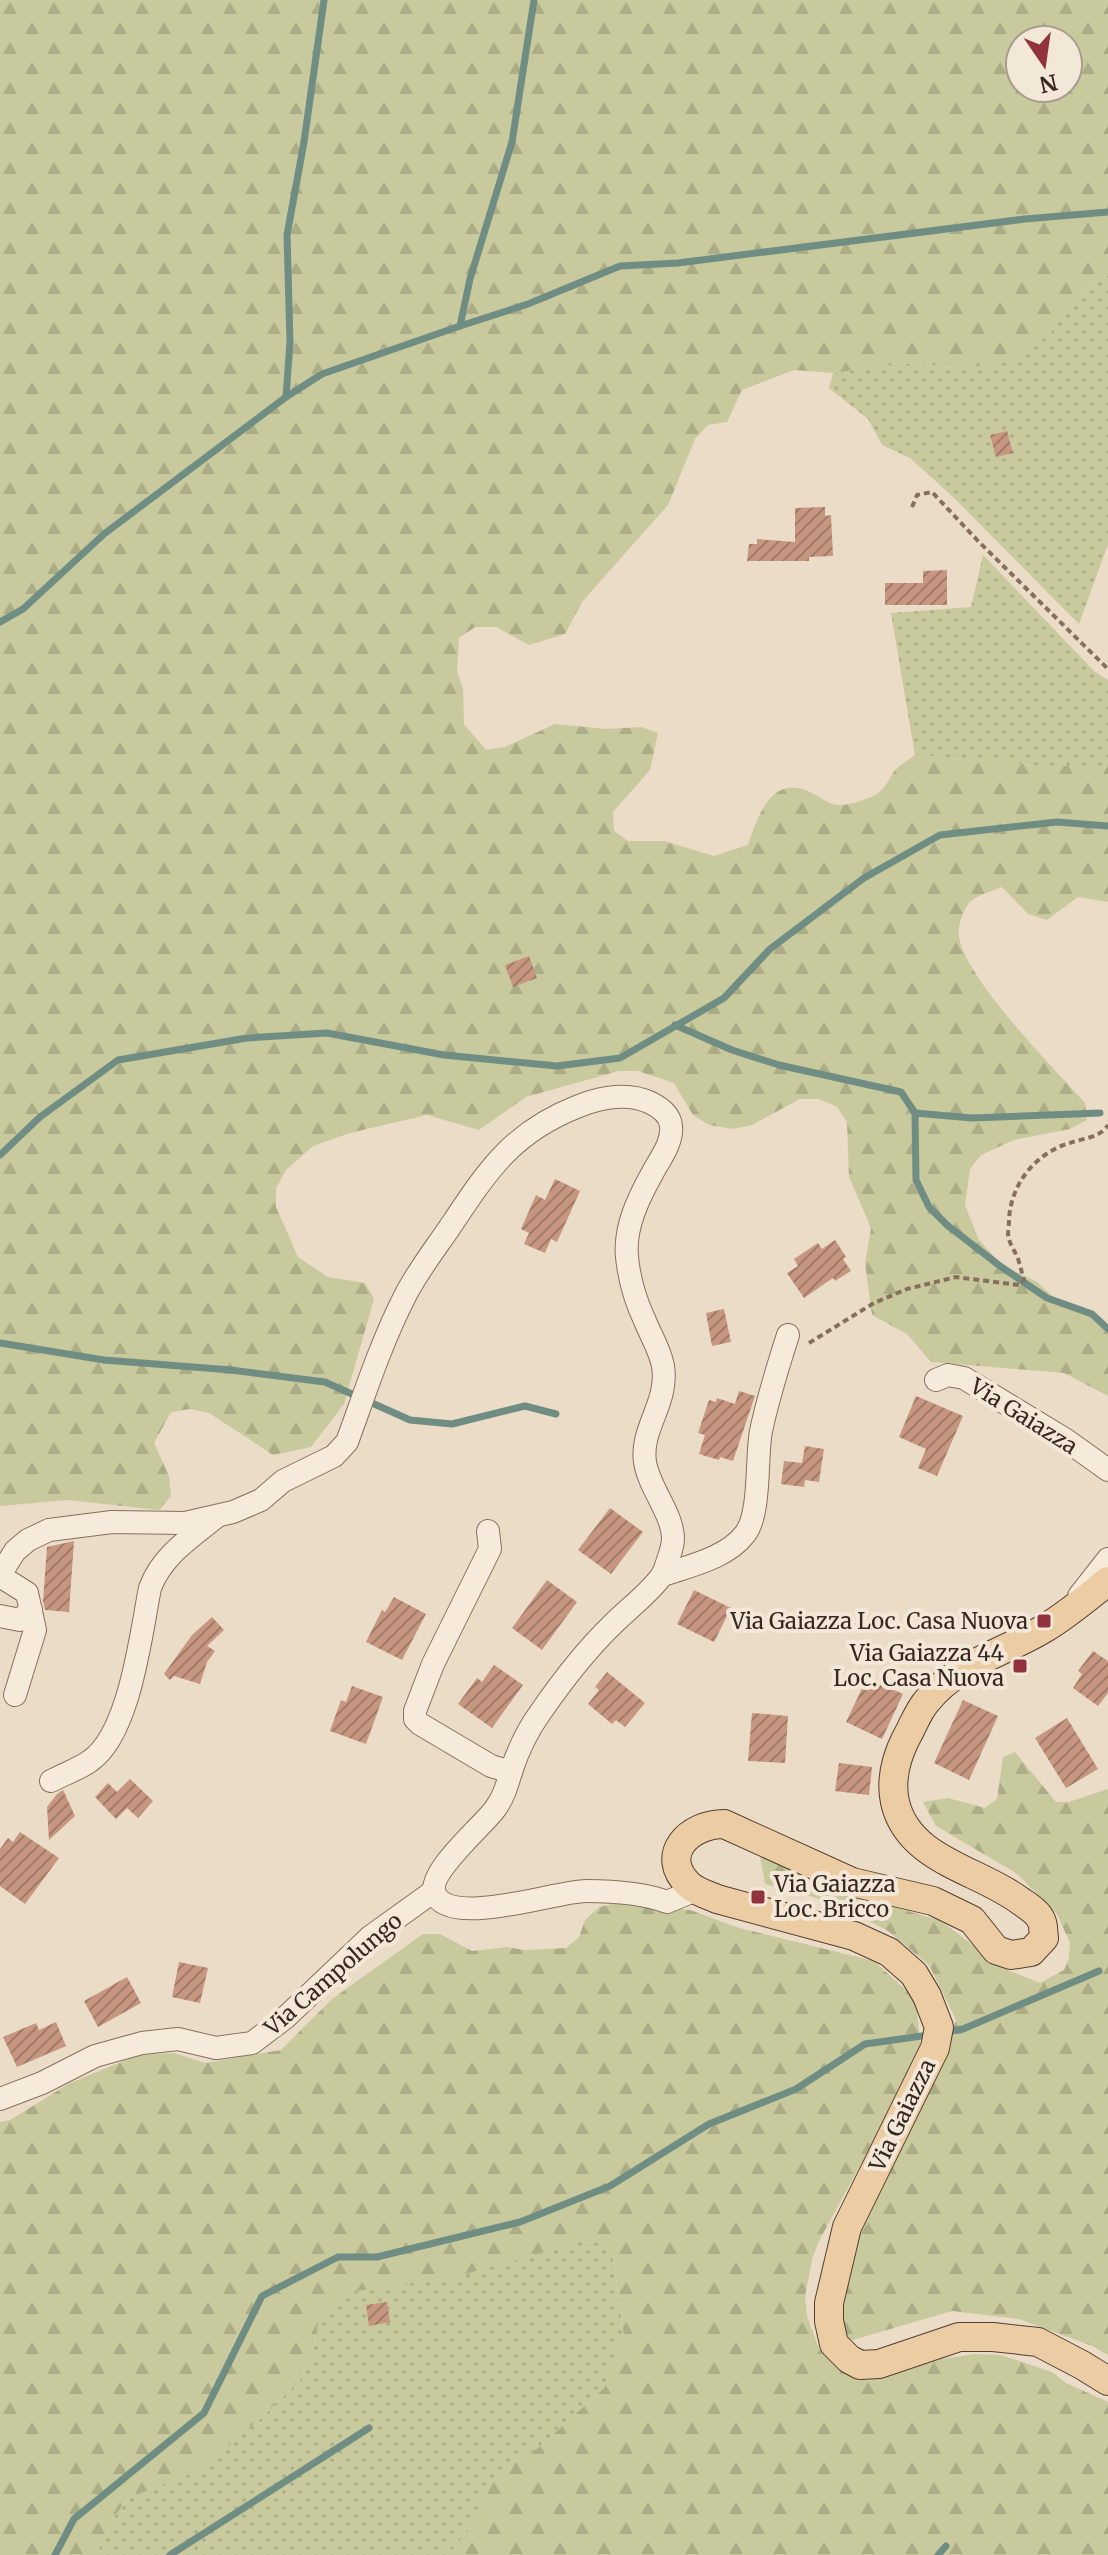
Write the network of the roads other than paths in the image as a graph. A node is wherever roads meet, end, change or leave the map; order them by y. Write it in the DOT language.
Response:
graph roads {
  1 [pos="788,1335"];
  2 [pos="936,1380"];
  3 [pos="1108,1470"];
  4 [pos="215,1517"];
  5 [pos="488,1531"];
  6 [pos="1108,1559"];
  7 [pos="0,1575"];
  8 [pos="663,1575"];
  9 [pos="1108,1581"];
  10 [pos="1077,1605"];
  11 [pos="31,1610"];
  12 [pos="0,1616"];
  13 [pos="15,1695"];
  14 [pos="511,1772"];
  15 [pos="51,1781"];
  16 [pos="696,1890"];
  17 [pos="434,1891"];
  18 [pos="0,2099"];
  19 [pos="1108,2381"];
  1 -- 8 [label="street"];
  2 -- 3 [label="street, Via Gaiazza"];
  4 -- 7 [label="street"];
  4 -- 8 [label="street"];
  4 -- 15 [label="street"];
  5 -- 14 [label="street"];
  6 -- 10 [label="street"];
  7 -- 11 [label="street"];
  8 -- 14 [label="street, Via Campolungo"];
  9 -- 10 [label="main road"];
  10 -- 16 [label="main road"];
  11 -- 12 [label="street"];
  11 -- 13 [label="street"];
  14 -- 17 [label="street, Via Campolungo"];
  16 -- 17 [label="street"];
  16 -- 19 [label="main road, Via Gaiazza"];
  17 -- 18 [label="street, Via Campolungo"];
}
